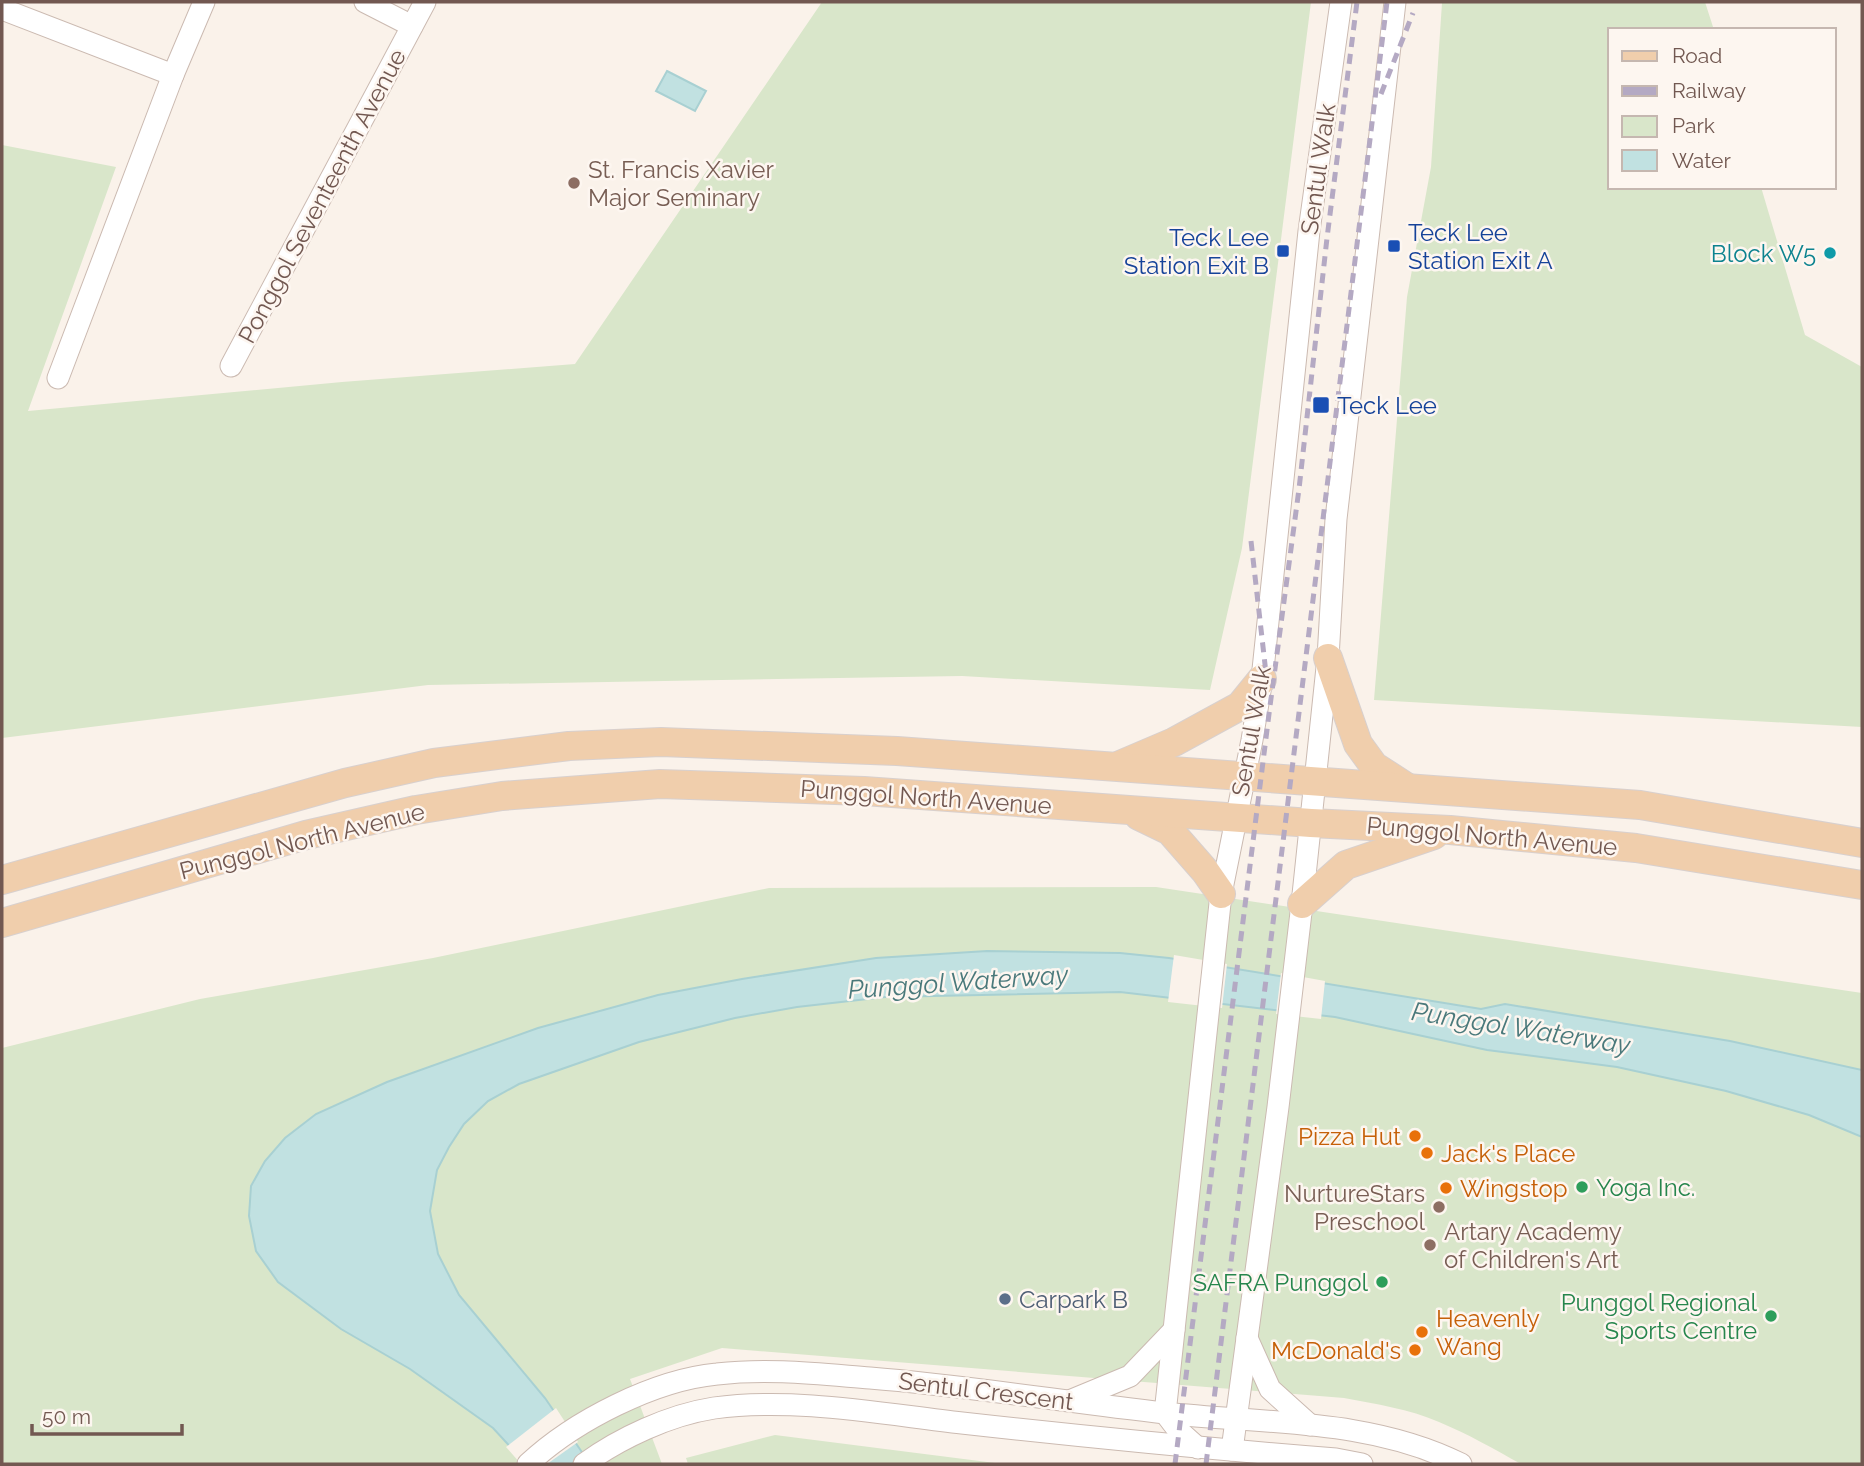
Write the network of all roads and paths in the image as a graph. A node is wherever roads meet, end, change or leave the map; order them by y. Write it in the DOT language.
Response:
graph roads {
  1 [pos="204,2"];
  2 [pos="365,2"];
  3 [pos="425,2"];
  4 [pos="1341,2"];
  5 [pos="1395,2"];
  6 [pos="2,9"];
  7 [pos="412,26"];
  8 [pos="173,75"];
  9 [pos="231,366"];
  10 [pos="58,378"];
  11 [pos="1328,658"];
  12 [pos="1262,679"];
  13 [pos="1118,766"];
  14 [pos="1245,776"];
  15 [pos="1315,782"];
  16 [pos="1411,790"];
  17 [pos="1129,811"];
  18 [pos="1237,818"];
  19 [pos="1311,823"];
  20 [pos="1450,830"];
  21 [pos="1862,843"];
  22 [pos="2,880"];
  23 [pos="1862,885"];
  24 [pos="1221,894"];
  25 [pos="1302,904"];
  26 [pos="2,923"];
  27 [pos="1174,1330"];
  28 [pos="1246,1337"];
  29 [pos="1072,1400"];
  30 [pos="1165,1413"];
  31 [pos="1236,1419"];
  32 [pos="1310,1425"];
  33 [pos="1198,1448"];
  34 [pos="1231,1450"];
  35 [pos="528,1464"];
  36 [pos="584,1464"];
  37 [pos="1362,1464"];
  38 [pos="1461,1464"];
  1 -- 8 [label="street"];
  2 -- 7 [label="street, Ponggol Seventeenth Avenue"];
  3 -- 7 [label="street, Ponggol Seventeenth Avenue"];
  4 -- 12 [label="street, Sentul Walk"];
  5 -- 11 [label="street"];
  6 -- 8 [label="street"];
  7 -- 9 [label="street, Ponggol Seventeenth Avenue"];
  8 -- 10 [label="street"];
  11 -- 15 [label="street"];
  11 -- 16 [label="main road"];
  12 -- 13 [label="main road"];
  12 -- 14 [label="street, Sentul Walk"];
  13 -- 14 [label="main road, Punggol North Avenue"];
  13 -- 22 [label="main road, Punggol North Avenue"];
  14 -- 15 [label="main road, Punggol North Avenue"];
  14 -- 18 [label="street, Sentul Walk"];
  15 -- 16 [label="main road, Punggol North Avenue"];
  15 -- 19 [label="street"];
  16 -- 21 [label="main road, Punggol North Avenue"];
  17 -- 18 [label="main road, Punggol North Avenue"];
  17 -- 24 [label="main road"];
  17 -- 26 [label="main road, Punggol North Avenue"];
  18 -- 19 [label="main road, Punggol North Avenue"];
  18 -- 24 [label="street, Sentul Walk"];
  19 -- 20 [label="main road, Punggol North Avenue"];
  19 -- 25 [label="street"];
  20 -- 23 [label="main road, Punggol North Avenue"];
  20 -- 25 [label="main road"];
  24 -- 27 [label="street, Sentul Walk"];
  25 -- 28 [label="street"];
  27 -- 29 [label="street"];
  27 -- 30 [label="street, Sentul Walk"];
  28 -- 31 [label="street"];
  28 -- 32 [label="street"];
  29 -- 30 [label="street, Sentul Crescent"];
  29 -- 35 [label="street, Sentul Crescent"];
  30 -- 31 [label="street, Sentul Crescent"];
  30 -- 33 [label="street"];
  31 -- 32 [label="street, Sentul Crescent"];
  31 -- 34 [label="street"];
  32 -- 38 [label="street, Sentul Crescent"];
  33 -- 34 [label="street, Sentul Crescent"];
  33 -- 36 [label="street, Sentul Crescent"];
  34 -- 37 [label="street, Sentul Crescent"];
}
